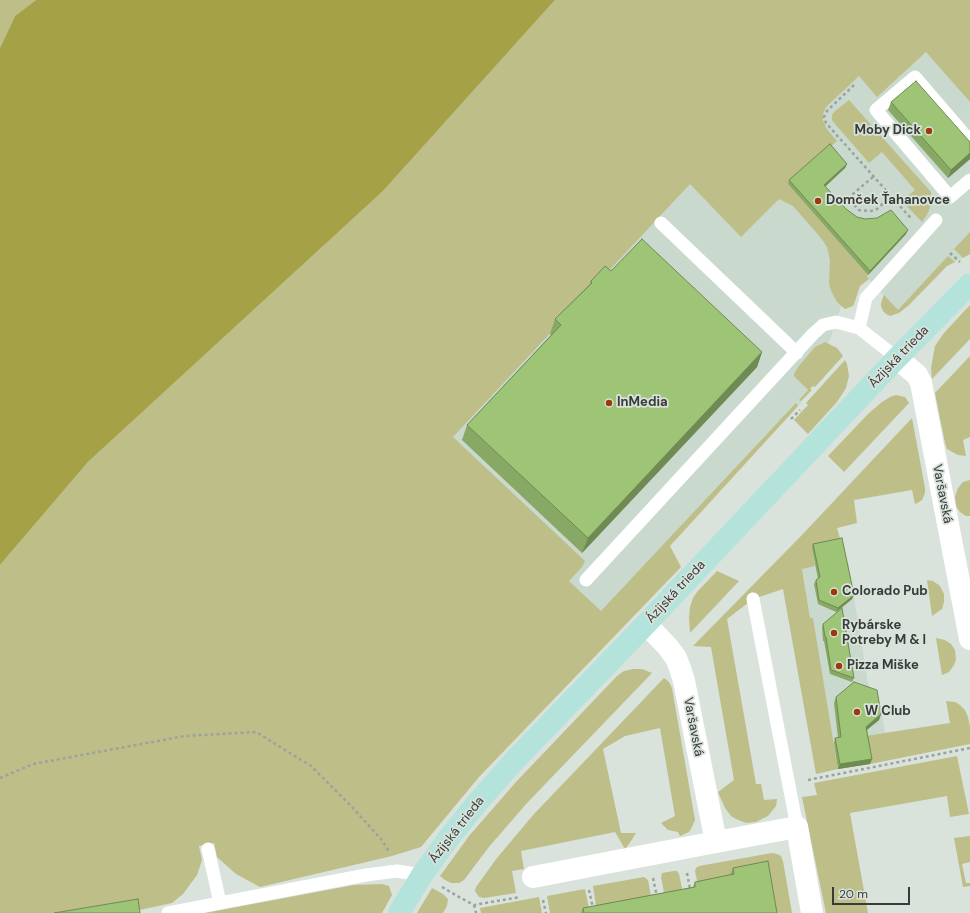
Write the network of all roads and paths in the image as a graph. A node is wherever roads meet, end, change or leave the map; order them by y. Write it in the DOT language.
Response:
graph roads {
  1 [pos="854,85"];
  2 [pos="970,141"];
  3 [pos="873,177"];
  4 [pos="970,180"];
  5 [pos="891,196"];
  6 [pos="907,214"];
  7 [pos="936,220"];
  8 [pos="660,223"];
  9 [pos="950,253"];
  10 [pos="967,275"];
  11 [pos="859,328"];
  12 [pos="797,353"];
  13 [pos="897,358"];
  14 [pos="800,410"];
  15 [pos="791,419"];
  16 [pos="586,580"];
  17 [pos="753,599"];
  18 [pos="646,624"];
  19 [pos="970,639"];
  20 [pos="970,748"];
  21 [pos="0,778"];
  22 [pos="817,778"];
  23 [pos="797,827"];
  24 [pos="716,842"];
  25 [pos="208,849"];
  26 [pos="686,866"];
  27 [pos="652,873"];
  28 [pos="422,875"];
  29 [pos="588,884"];
  30 [pos="537,885"];
  31 [pos="690,890"];
  32 [pos="658,900"];
  33 [pos="220,903"];
  34 [pos="474,905"];
  35 [pos="168,913"];
  36 [pos="399,913"];
  37 [pos="476,913"];
  38 [pos="546,913"];
  39 [pos="594,913"];
  40 [pos="812,913"];
  1 -- 3 [label="path"];
  2 -- 4 [label="lane"];
  3 -- 5 [label="path"];
  3 -- 5 [label="path"];
  5 -- 6 [label="path"];
  7 -- 11 [label="lane"];
  8 -- 12 [label="lane"];
  9 -- 10 [label="path"];
  10 -- 13 [label="street, Ázijská trieda"];
  11 -- 12 [label="lane"];
  11 -- 13 [label="lane"];
  12 -- 16 [label="lane"];
  13 -- 18 [label="street, Ázijská trieda"];
  13 -- 19 [label="street, Varšavská"];
  14 -- 15 [label="path"];
  17 -- 23 [label="lane"];
  18 -- 24 [label="street, Varšavská"];
  18 -- 28 [label="street, Ázijská trieda"];
  20 -- 22 [label="path"];
  21 -- 28 [label="path"];
  23 -- 24 [label="street"];
  23 -- 40 [label="street"];
  24 -- 30 [label="street"];
  25 -- 33 [label="lane"];
  26 -- 31 [label="path"];
  27 -- 32 [label="path"];
  28 -- 33 [label="lane"];
  28 -- 36 [label="street, Ázijská trieda"];
  29 -- 39 [label="path"];
  30 -- 38 [label="path"];
  33 -- 35 [label="lane"];
  34 -- 37 [label="path"];
}
